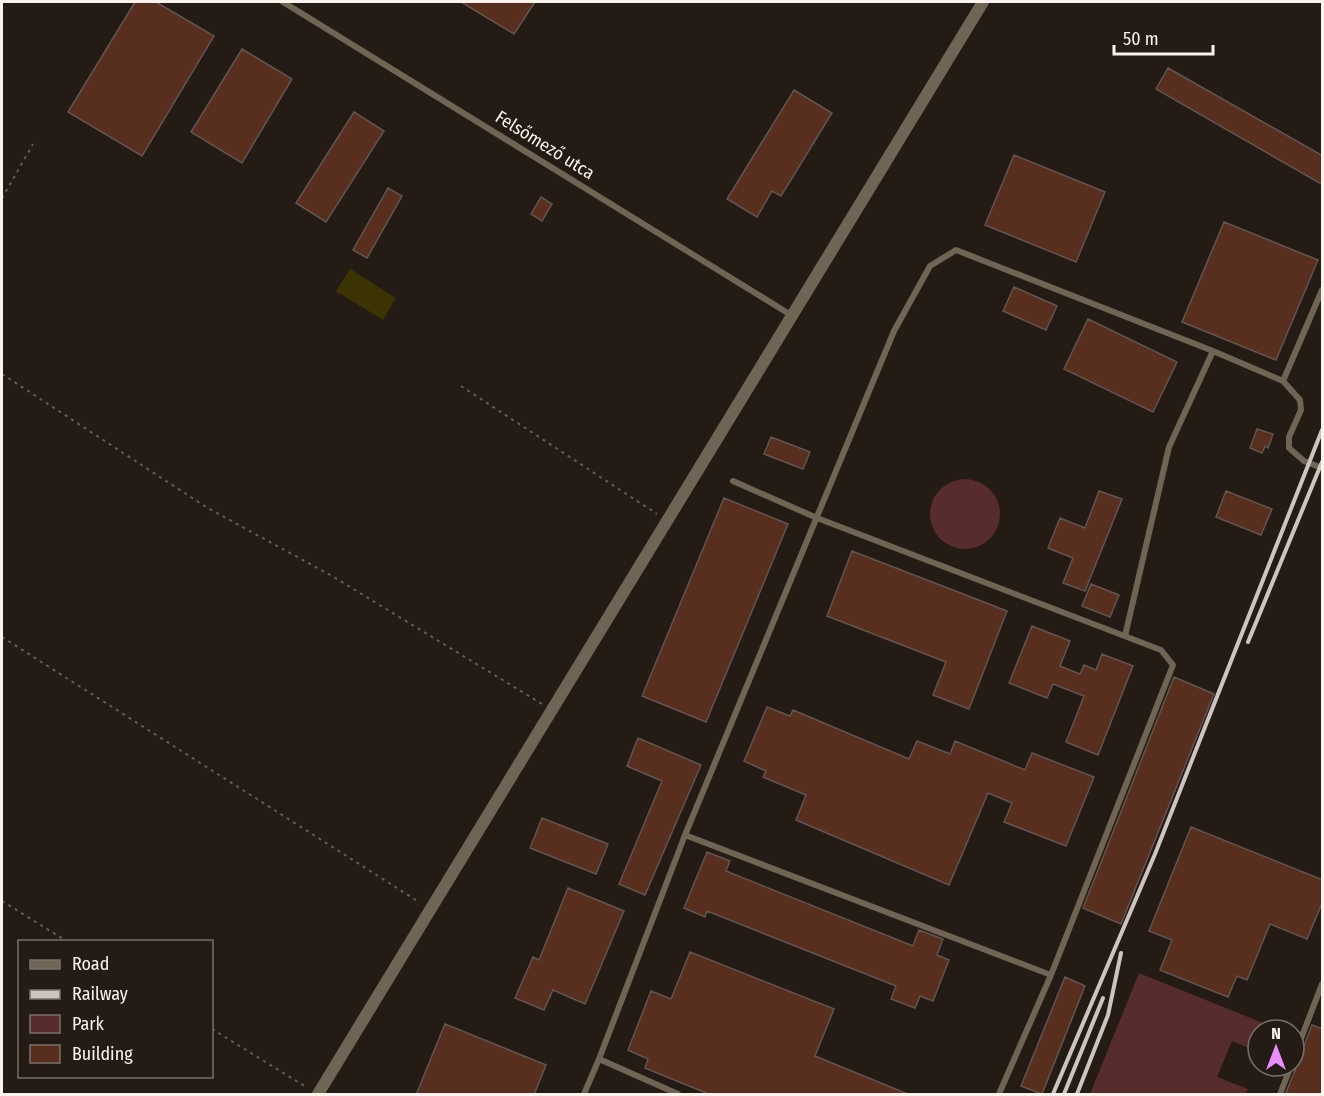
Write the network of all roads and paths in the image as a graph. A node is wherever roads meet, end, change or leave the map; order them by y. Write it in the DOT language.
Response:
graph roads {
  1 [pos="283,2"];
  2 [pos="982,2"];
  3 [pos="33,144"];
  4 [pos="2,198"];
  5 [pos="1323,290"];
  6 [pos="791,315"];
  7 [pos="1213,351"];
  8 [pos="2,374"];
  9 [pos="1283,381"];
  10 [pos="460,386"];
  11 [pos="1323,468"];
  12 [pos="734,481"];
  13 [pos="817,518"];
  14 [pos="666,520"];
  15 [pos="1125,636"];
  16 [pos="2,637"];
  17 [pos="551,710"];
  18 [pos="685,835"];
  19 [pos="2,901"];
  20 [pos="430,909"];
  21 [pos="65,940"];
  22 [pos="1051,975"];
  23 [pos="1323,984"];
  24 [pos="1306,1027"];
  25 [pos="213,1030"];
  26 [pos="599,1059"];
  27 [pos="1286,1078"];
  28 [pos="318,1094"];
  29 [pos="584,1095"];
  30 [pos="678,1095"];
  31 [pos="999,1095"];
  32 [pos="1280,1095"];
  1 -- 6 [label="lane, Felsőmező utca"];
  2 -- 6 [label="street"];
  3 -- 4 [label="path"];
  5 -- 9 [label="lane"];
  6 -- 14 [label="street"];
  7 -- 9 [label="lane"];
  7 -- 13 [label="lane"];
  7 -- 15 [label="lane"];
  8 -- 17 [label="path"];
  9 -- 11 [label="lane"];
  10 -- 14 [label="path"];
  12 -- 13 [label="lane"];
  13 -- 15 [label="lane"];
  13 -- 18 [label="lane"];
  14 -- 17 [label="street"];
  15 -- 22 [label="lane"];
  16 -- 20 [label="path"];
  17 -- 20 [label="street"];
  18 -- 22 [label="lane"];
  18 -- 26 [label="lane"];
  19 -- 21 [label="path"];
  20 -- 28 [label="street"];
  22 -- 31 [label="lane"];
  23 -- 24 [label="lane"];
  25 -- 28 [label="path"];
  26 -- 29 [label="lane"];
  26 -- 30 [label="lane"];
  27 -- 32 [label="lane"];
}
